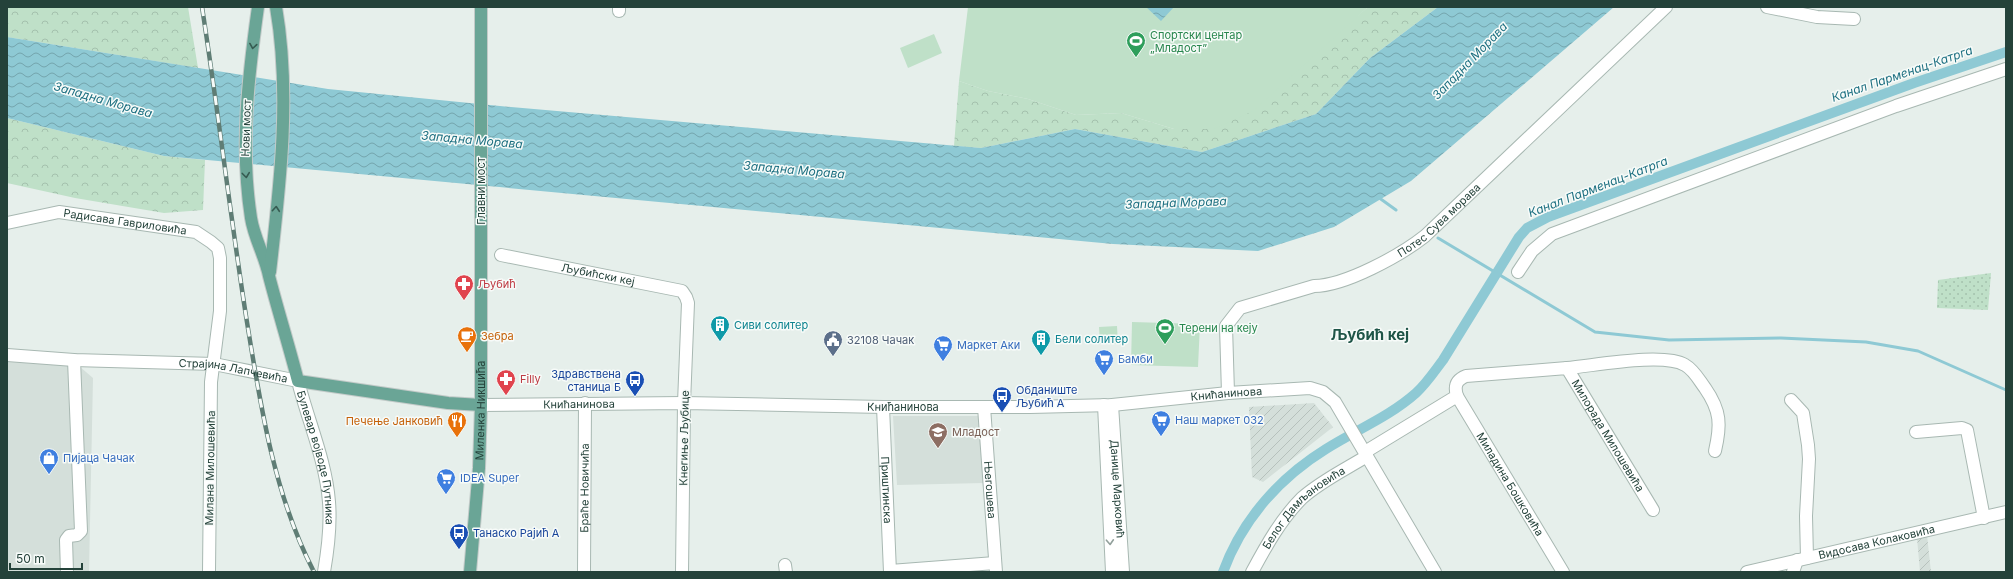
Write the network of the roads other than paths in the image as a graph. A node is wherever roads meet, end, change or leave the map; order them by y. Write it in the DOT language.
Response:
graph roads {
  1 [pos="258,7"];
  2 [pos="276,7"];
  3 [pos="481,7"];
  4 [pos="1666,7"];
  5 [pos="1768,7"];
  6 [pos="1854,19"];
  7 [pos="2006,69"];
  8 [pos="7,224"];
  9 [pos="481,248"];
  10 [pos="260,249"];
  11 [pos="501,255"];
  12 [pos="1518,272"];
  13 [pos="269,275"];
  14 [pos="688,303"];
  15 [pos="7,354"];
  16 [pos="74,360"];
  17 [pos="214,364"];
  18 [pos="1563,369"];
  19 [pos="298,381"];
  20 [pos="1228,393"];
  21 [pos="1457,396"];
  22 [pos="1791,400"];
  23 [pos="585,403"];
  24 [pos="684,403"];
  25 [pos="481,405"];
  26 [pos="1108,405"];
  27 [pos="883,407"];
  28 [pos="984,407"];
  29 [pos="1916,432"];
  30 [pos="1715,451"];
  31 [pos="1366,454"];
  32 [pos="1653,510"];
  33 [pos="2006,512"];
  34 [pos="1984,518"];
  35 [pos="1799,563"];
  36 [pos="995,567"];
  37 [pos="890,571"];
  38 [pos="67,572"];
  39 [pos="210,572"];
  40 [pos="324,572"];
  41 [pos="470,572"];
  42 [pos="584,572"];
  43 [pos="682,572"];
  44 [pos="1112,572"];
  45 [pos="1123,572"];
  46 [pos="1252,572"];
  47 [pos="1436,572"];
  48 [pos="1562,572"];
  49 [pos="1748,572"];
  1 -- 10 [label="main road, Нови мост, one-way"];
  13 -- 2 [label="main road, Булевар војводе Путника, one-way"];
  3 -- 9 [label="main road, Главни мост"];
  4 -- 20 [label="street, Потес Сува морава"];
  5 -- 6 [label="street"];
  7 -- 12 [label="street"];
  8 -- 17 [label="street, Радисава Гавриловића"];
  9 -- 25 [label="main road, Миленка Никшића"];
  10 -- 13 [label="main road, Булевар војводе Путника"];
  11 -- 14 [label="street, Љубићски кеј"];
  13 -- 19 [label="main road, Булевар војводе Путника"];
  14 -- 24 [label="street, Кнегиње Љубице"];
  15 -- 16 [label="street, Страјина Лапчевића"];
  16 -- 17 [label="street, Страјина Лапчевића"];
  16 -- 38 [label="street"];
  17 -- 19 [label="street, Страјина Лапчевића"];
  17 -- 39 [label="street, Милана Милошевића"];
  18 -- 21 [label="street"];
  18 -- 30 [label="street"];
  18 -- 32 [label="street, Милорада Милошевића"];
  19 -- 25 [label="main road, Страјина Лапчевића"];
  19 -- 40 [label="street, Булевар војводе Путника"];
  20 -- 26 [label="street, Книћанинова"];
  20 -- 31 [label="street, Книћанинова"];
  21 -- 31 [label="street, Белог Дамљановића"];
  21 -- 48 [label="street, Миладина Бошковића"];
  22 -- 35 [label="street"];
  23 -- 24 [label="street, Книћанинова"];
  23 -- 25 [label="street, Книћанинова"];
  23 -- 42 [label="street, Браће Новичића"];
  24 -- 27 [label="street, Книћанинова"];
  24 -- 43 [label="street, Кнегиње Љубице"];
  25 -- 41 [label="main road, Миленка Никшића"];
  26 -- 28 [label="street, Книћанинова"];
  26 -- 44 [label="street, Данице Марковић, one-way"];
  26 -- 45 [label="street, Данице Марковић"];
  27 -- 28 [label="street, Книћанинова"];
  27 -- 37 [label="street, Приштинска"];
  28 -- 36 [label="street, Његошева"];
  29 -- 34 [label="street"];
  31 -- 46 [label="street, Белог Дамљановића"];
  31 -- 47 [label="street"];
  33 -- 34 [label="street, Видосава Колаковића"];
  34 -- 35 [label="street, Видосава Колаковића"];
  35 -- 49 [label="street, Видосава Колаковића"];
  36 -- 37 [label="street"];
}
